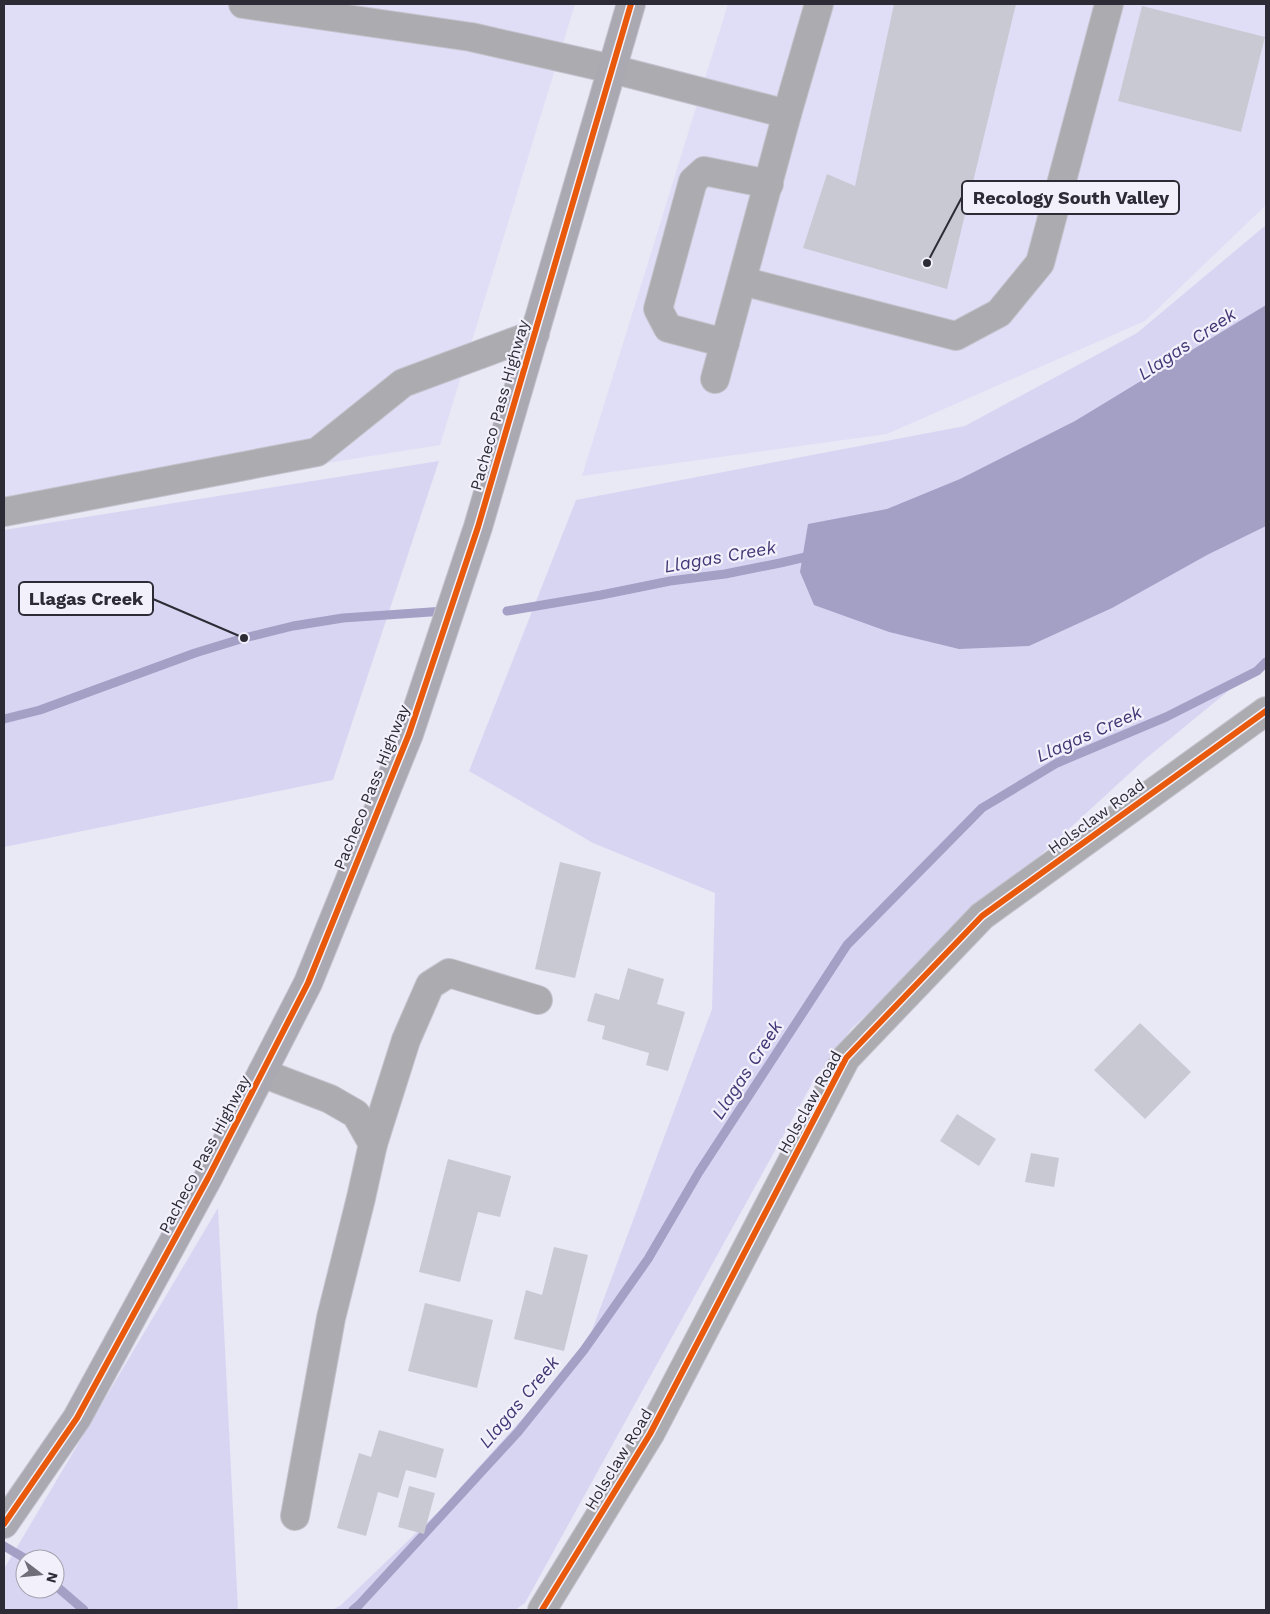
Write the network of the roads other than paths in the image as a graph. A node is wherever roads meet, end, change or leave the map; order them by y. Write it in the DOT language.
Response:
graph roads {
  1 [pos="243,4"];
  2 [pos="631,4"];
  3 [pos="819,4"];
  4 [pos="1109,4"];
  5 [pos="612,69"];
  6 [pos="787,114"];
  7 [pos="768,184"];
  8 [pos="742,281"];
  9 [pos="534,334"];
  10 [pos="725,342"];
  11 [pos="715,379"];
  12 [pos="4,512"];
  13 [pos="1266,711"];
  14 [pos="538,1000"];
  15 [pos="262,1073"];
  16 [pos="373,1144"];
  17 [pos="295,1516"];
  18 [pos="4,1524"];
  19 [pos="542,1610"];
  1 -- 5 [label="street"];
  2 -- 5 [label="highway, Pacheco Pass Highway"];
  3 -- 6 [label="street"];
  4 -- 8 [label="street"];
  5 -- 6 [label="street"];
  5 -- 9 [label="highway, Pacheco Pass Highway"];
  6 -- 7 [label="street"];
  7 -- 8 [label="street"];
  7 -- 10 [label="street"];
  8 -- 10 [label="street"];
  9 -- 12 [label="street"];
  9 -- 15 [label="highway, Pacheco Pass Highway"];
  10 -- 11 [label="street"];
  13 -- 19 [label="street, Holsclaw Road"];
  14 -- 16 [label="street"];
  15 -- 16 [label="street"];
  15 -- 18 [label="highway, Pacheco Pass Highway"];
  16 -- 17 [label="street"];
}
